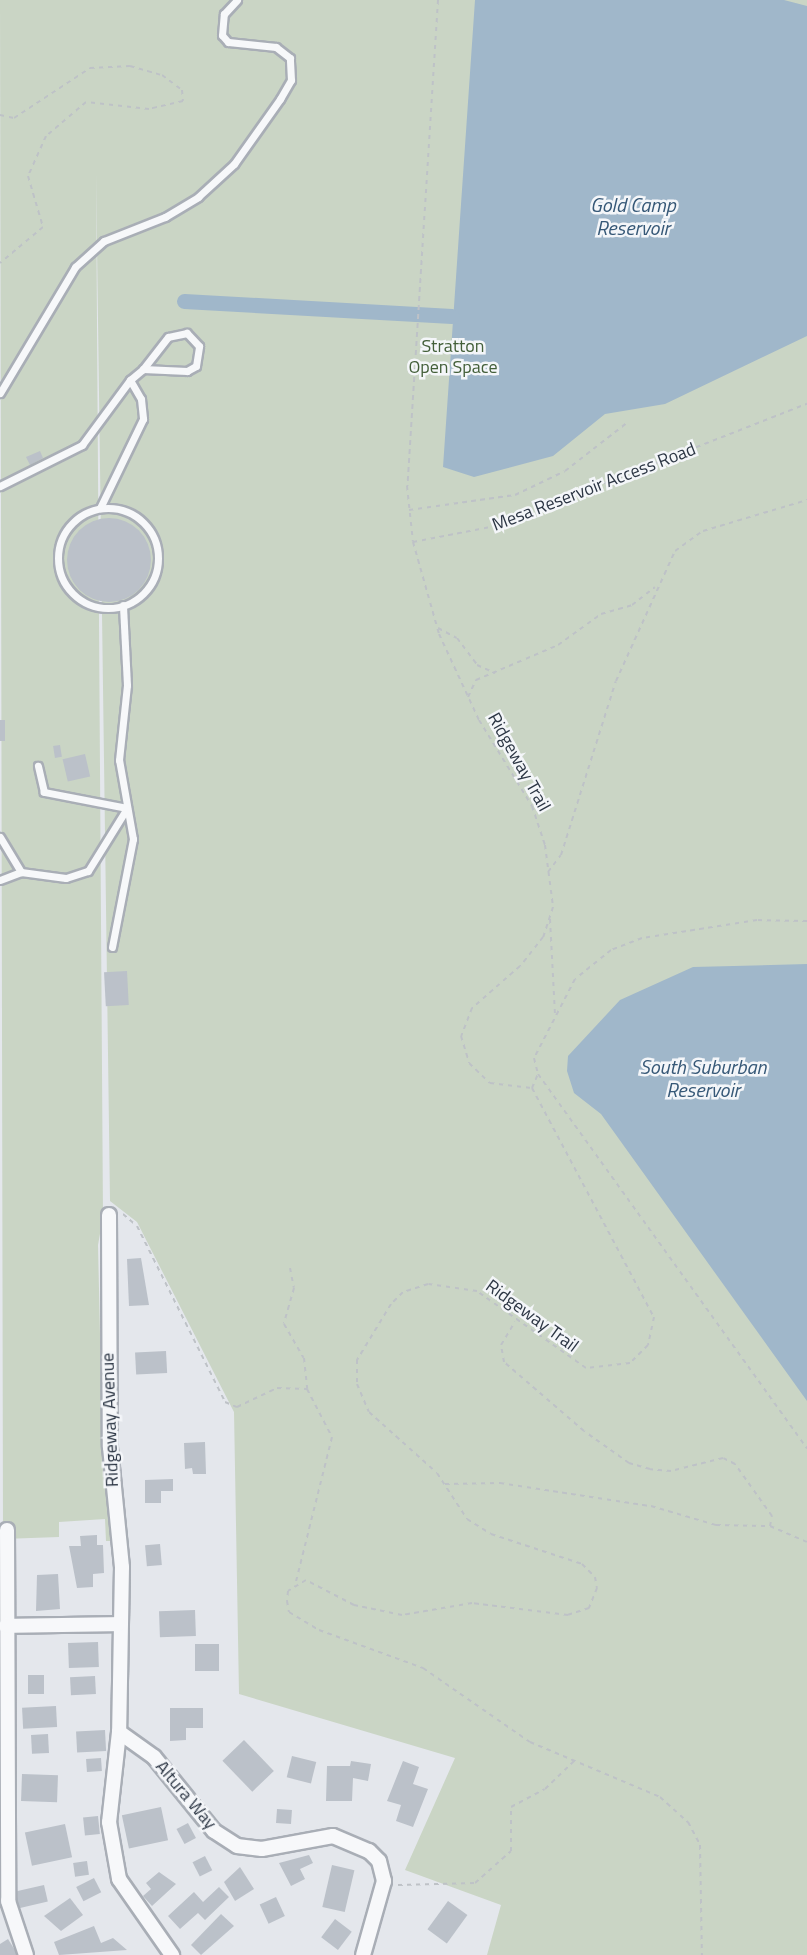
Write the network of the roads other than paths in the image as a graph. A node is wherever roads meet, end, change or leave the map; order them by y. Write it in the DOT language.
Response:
graph roads {
  1 [pos="237,0"];
  2 [pos="143,369"];
  3 [pos="130,380"];
  4 [pos="0,393"];
  5 [pos="0,486"];
  6 [pos="100,508"];
  7 [pos="123,605"];
  8 [pos="38,766"];
  9 [pos="127,808"];
  10 [pos="0,837"];
  11 [pos="21,872"];
  12 [pos="0,880"];
  13 [pos="112,947"];
  14 [pos="115,1214"];
  15 [pos="7,1530"];
  16 [pos="118,1624"];
  17 [pos="6,1626"];
  18 [pos="119,1732"];
  19 [pos="26,1955"];
  20 [pos="172,1955"];
  21 [pos="363,1955"];
  1 -- 4 [label="lane"];
  2 -- 2 [label="lane"];
  2 -- 3 [label="lane"];
  3 -- 5 [label="lane"];
  3 -- 6 [label="lane"];
  6 -- 7 [label="lane"];
  6 -- 7 [label="lane"];
  7 -- 9 [label="lane"];
  8 -- 9 [label="lane"];
  9 -- 11 [label="lane"];
  9 -- 13 [label="lane"];
  10 -- 11 [label="lane"];
  11 -- 12 [label="lane"];
  14 -- 16 [label="street, Ridgeway Avenue"];
  15 -- 17 [label="street"];
  16 -- 17 [label="street"];
  16 -- 18 [label="street, Ridgeway Avenue"];
  17 -- 19 [label="street"];
  18 -- 20 [label="street, Ridgeway Avenue"];
  18 -- 21 [label="street, Altura Way"];
}
